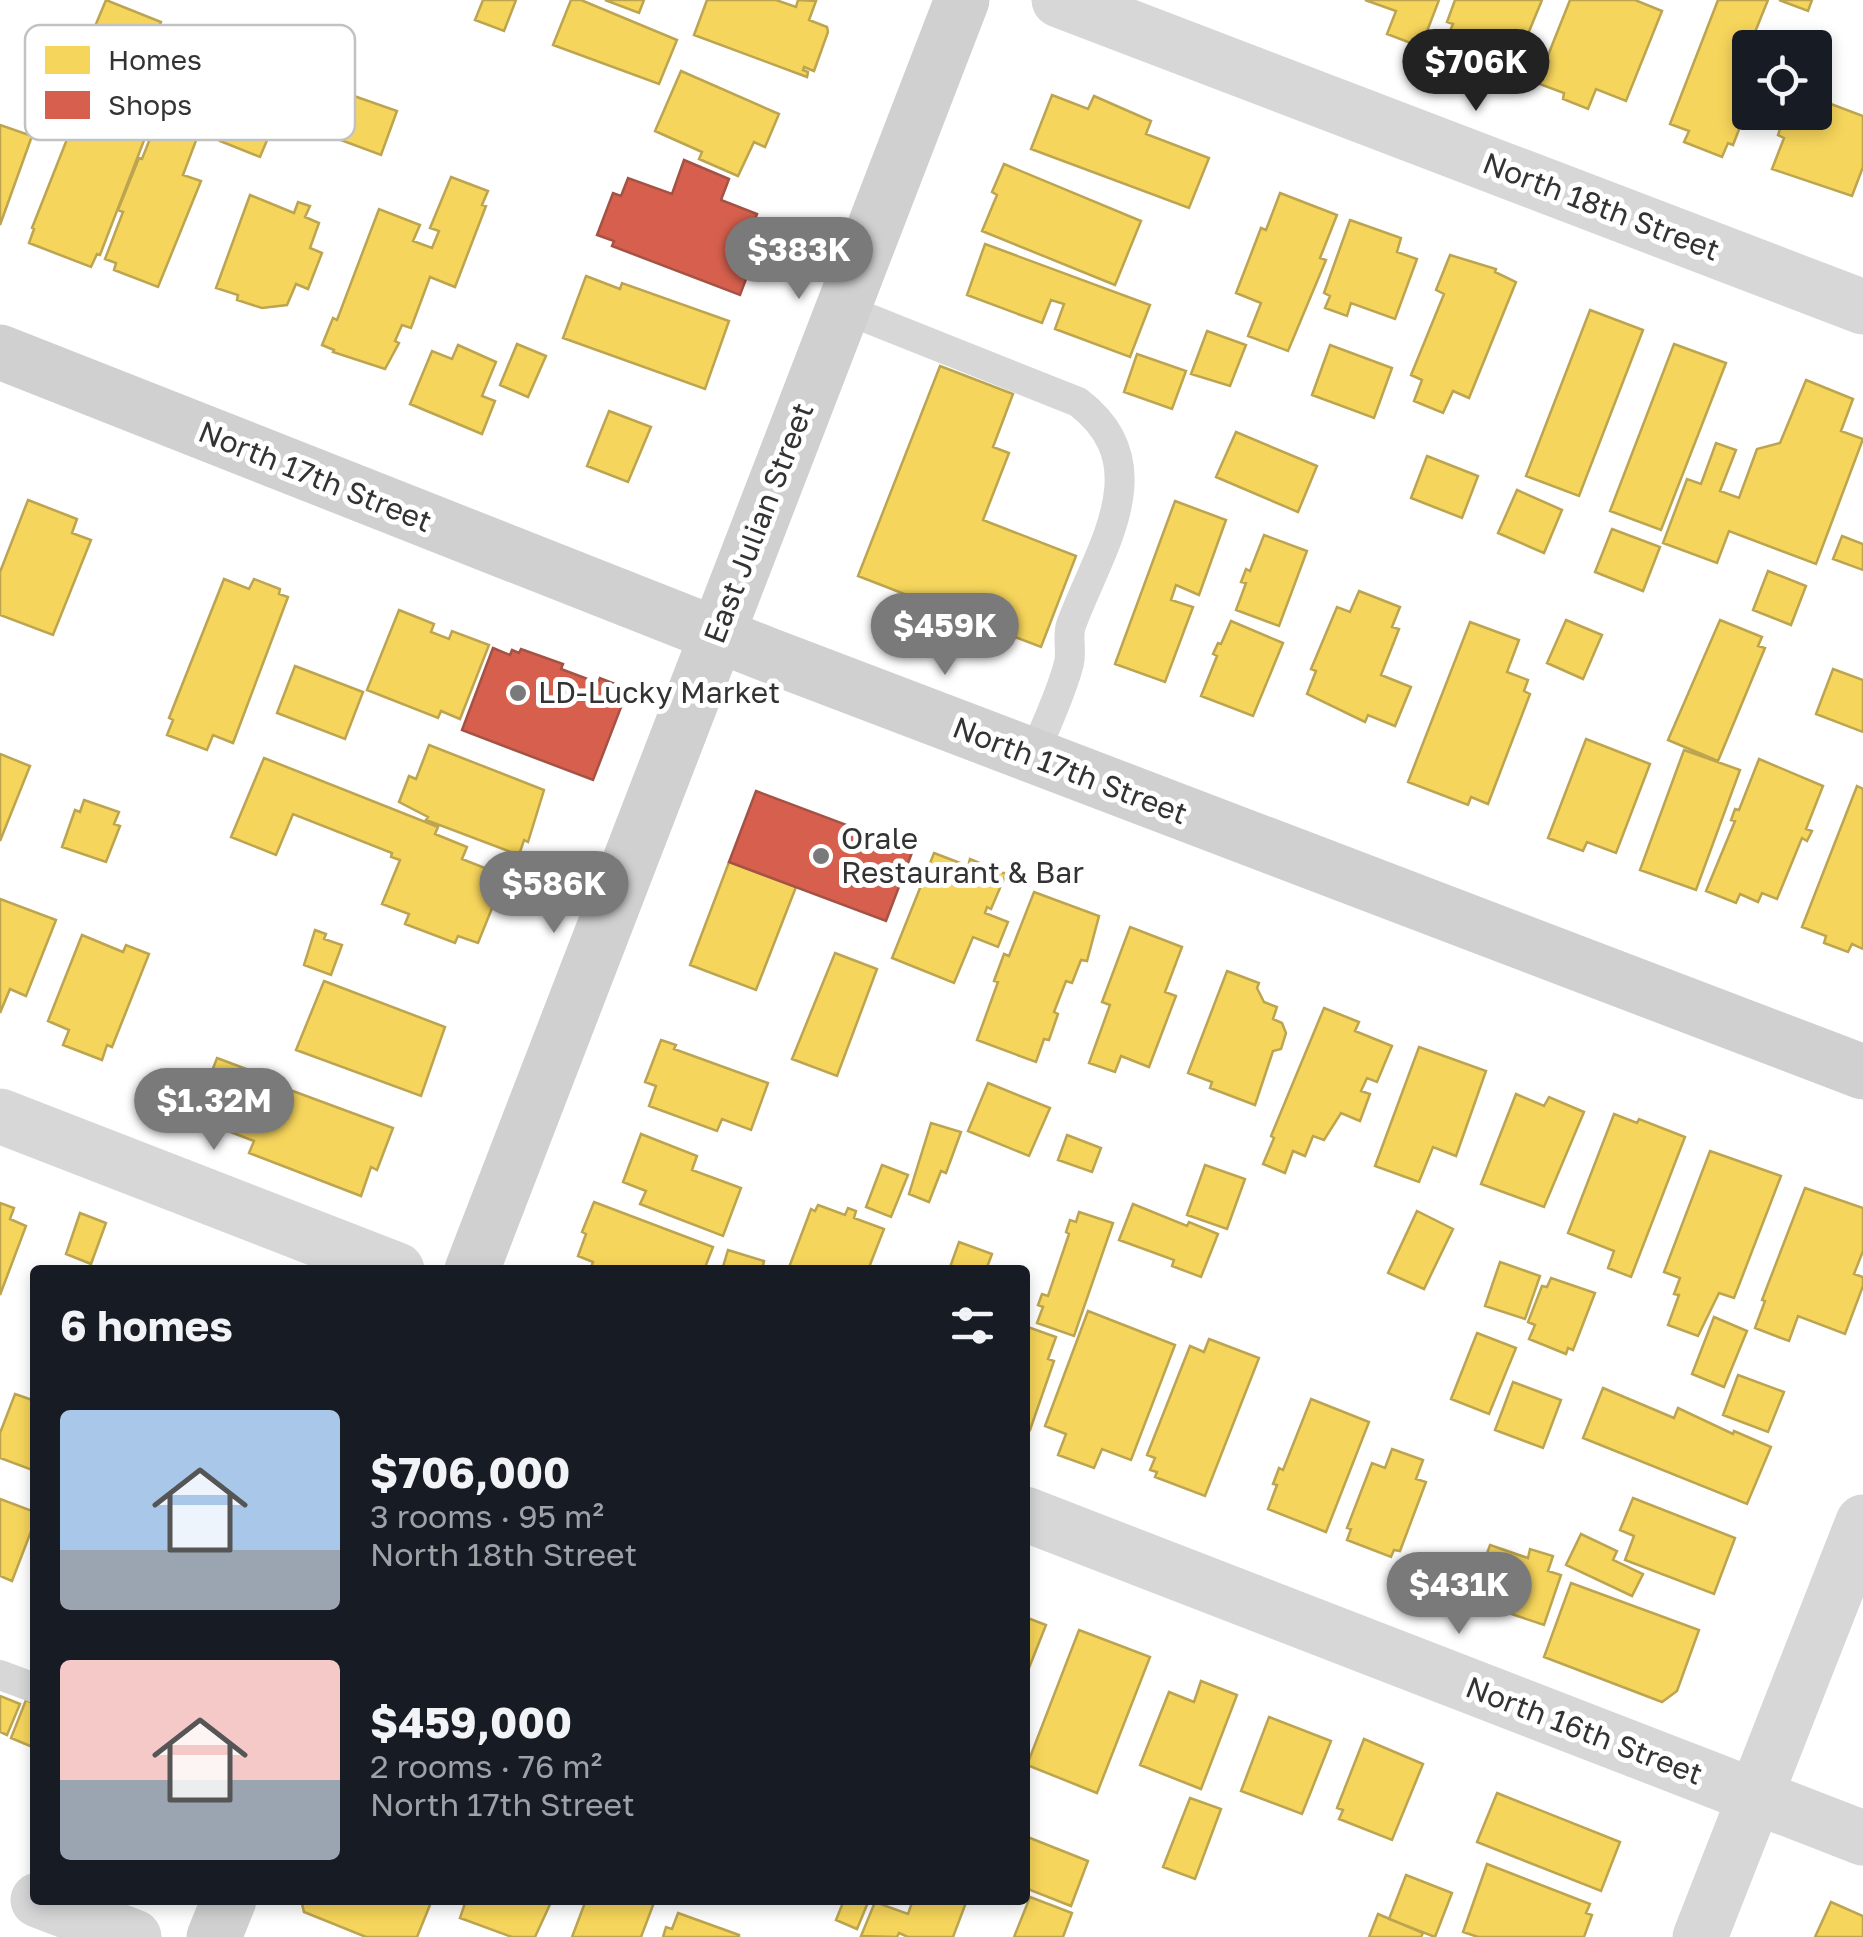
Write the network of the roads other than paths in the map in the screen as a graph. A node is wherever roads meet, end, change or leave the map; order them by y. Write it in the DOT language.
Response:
graph roads {
  1 [pos="962,0"];
  2 [pos="1059,0"];
  3 [pos="1863,307"];
  4 [pos="842,308"];
  5 [pos="0,352"];
  6 [pos="715,634"];
  7 [pos="1033,757"];
  8 [pos="1863,1072"];
  9 [pos="0,1116"];
  10 [pos="383,1265"];
  11 [pos="474,1265"];
  12 [pos="1030,1516"];
  13 [pos="1863,1522"];
  14 [pos="0,1675"];
  15 [pos="30,1686"];
  16 [pos="1757,1798"];
  17 [pos="1863,1838"];
  18 [pos="0,1885"];
  19 [pos="30,1896"];
  20 [pos="52,1905"];
  21 [pos="228,1905"];
  22 [pos="134,1937"];
  23 [pos="214,1937"];
  24 [pos="1700,1937"];
  1 -- 4 [label="main road, East Julian Street"];
  2 -- 3 [label="street, North 18th Street"];
  4 -- 6 [label="main road, East Julian Street"];
  4 -- 7 [label="lane"];
  5 -- 6 [label="main road, North 17th Street"];
  6 -- 7 [label="main road, North 17th Street"];
  6 -- 11 [label="main road, East Julian Street"];
  7 -- 8 [label="main road, North 17th Street"];
  9 -- 10 [label="street"];
  12 -- 16 [label="street, North 16th Street"];
  13 -- 16 [label="street"];
  14 -- 15 [label="lane"];
  16 -- 17 [label="street, North 16th Street"];
  16 -- 24 [label="street"];
  18 -- 19 [label="street"];
  20 -- 22 [label="street"];
  21 -- 23 [label="main road"];
}
